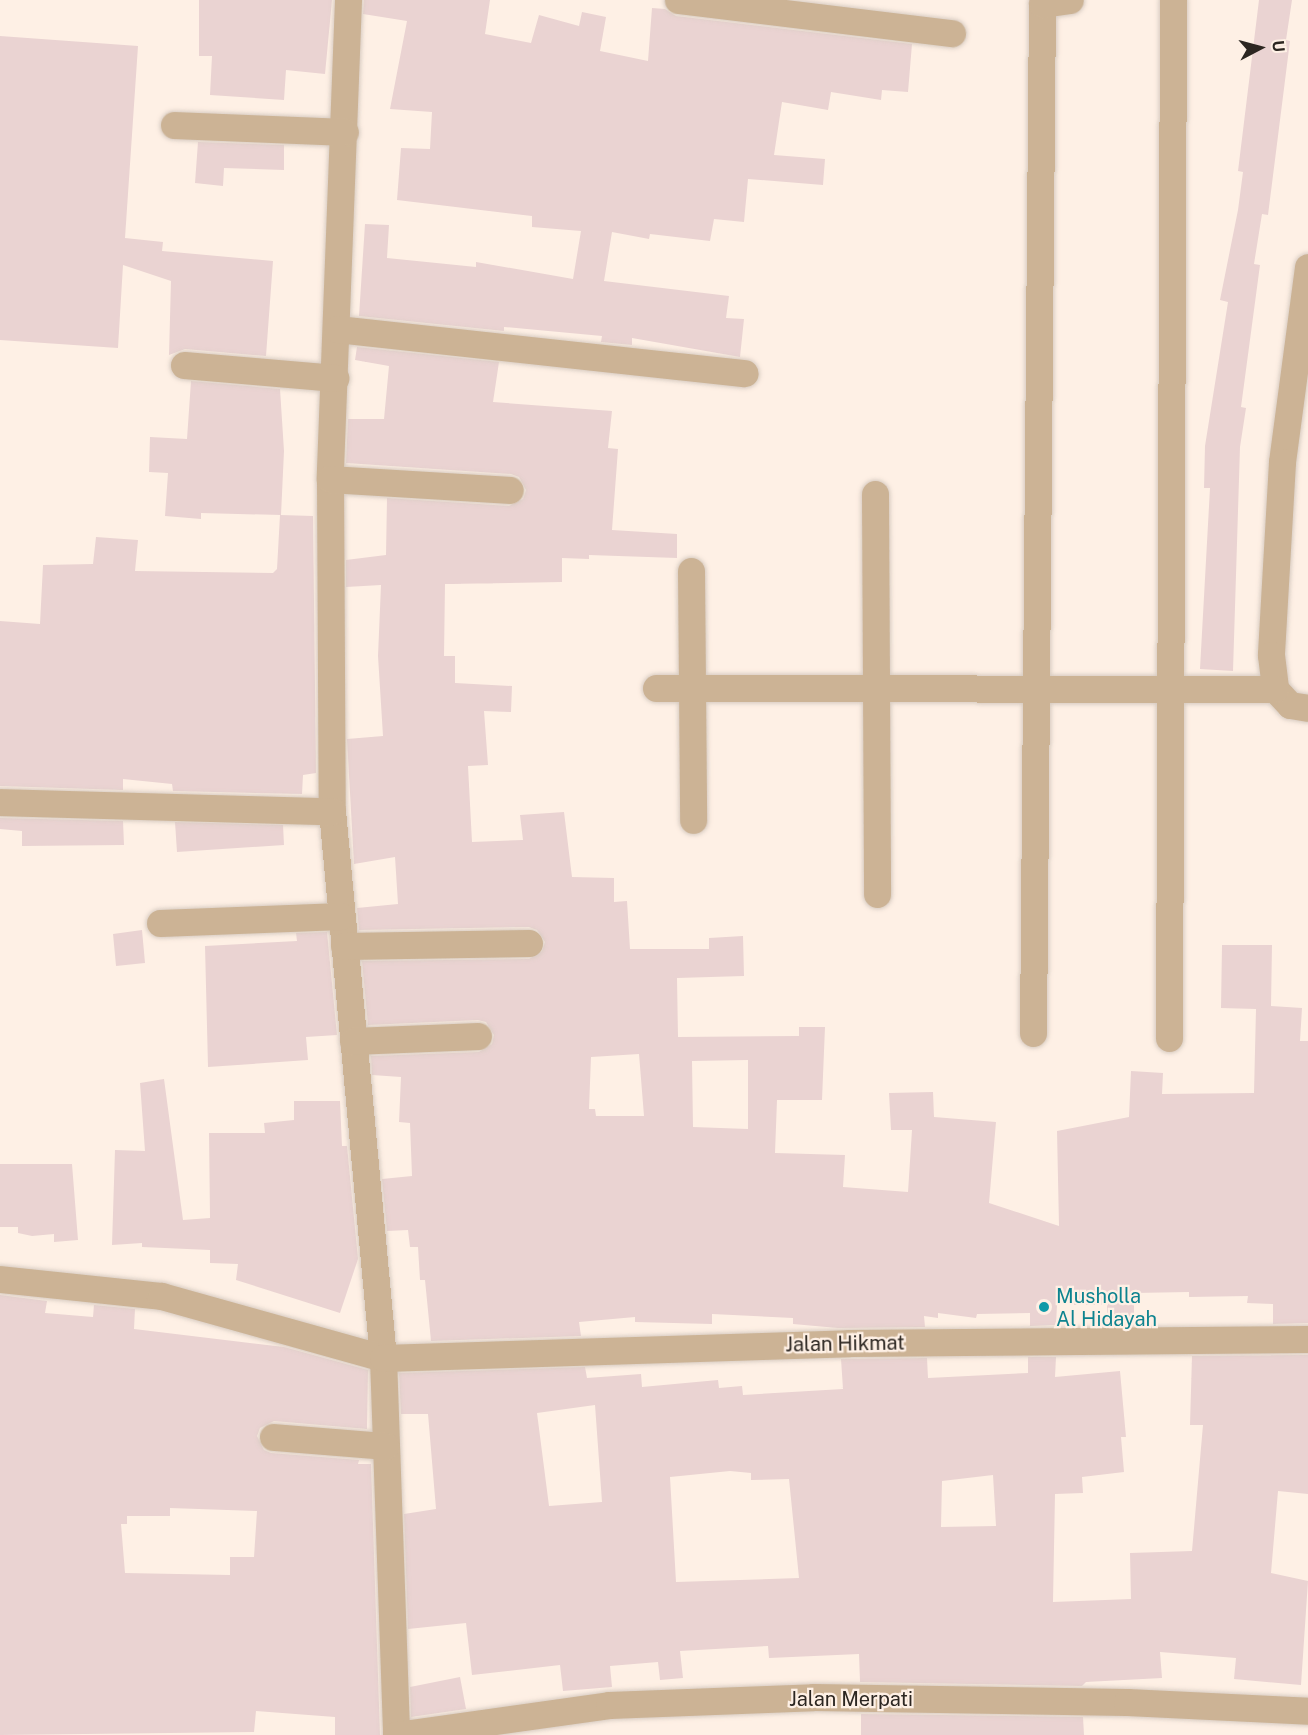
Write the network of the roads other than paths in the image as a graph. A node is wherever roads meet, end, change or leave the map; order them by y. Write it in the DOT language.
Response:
graph roads {
  1 [pos="348,0"];
  2 [pos="678,0"];
  3 [pos="1070,0"];
  4 [pos="1173,0"];
  5 [pos="952,33"];
  6 [pos="174,125"];
  7 [pos="345,132"];
  8 [pos="1308,267"];
  9 [pos="337,329"];
  10 [pos="184,365"];
  11 [pos="745,373"];
  12 [pos="335,378"];
  13 [pos="330,479"];
  14 [pos="510,490"];
  15 [pos="875,494"];
  16 [pos="691,571"];
  17 [pos="656,688"];
  18 [pos="692,688"];
  19 [pos="876,688"];
  20 [pos="1036,688"];
  21 [pos="1172,688"];
  22 [pos="1275,689"];
  23 [pos="1308,708"];
  24 [pos="0,802"];
  25 [pos="332,811"];
  26 [pos="693,820"];
  27 [pos="877,894"];
  28 [pos="341,916"];
  29 [pos="160,924"];
  30 [pos="530,943"];
  31 [pos="344,946"];
  32 [pos="1033,1033"];
  33 [pos="478,1036"];
  34 [pos="1169,1038"];
  35 [pos="352,1041"];
  36 [pos="0,1279"];
  37 [pos="1308,1339"];
  38 [pos="383,1358"];
  39 [pos="273,1437"];
  40 [pos="386,1446"];
  41 [pos="1308,1711"];
  42 [pos="396,1735"];
  1 -- 7 [label="street"];
  2 -- 5 [label="street"];
  3 -- 20 [label="street"];
  4 -- 21 [label="street"];
  6 -- 7 [label="street"];
  7 -- 9 [label="street"];
  8 -- 22 [label="street"];
  9 -- 11 [label="street"];
  9 -- 12 [label="street"];
  10 -- 12 [label="street"];
  12 -- 13 [label="street"];
  13 -- 14 [label="street"];
  13 -- 25 [label="street"];
  15 -- 19 [label="street"];
  16 -- 18 [label="street"];
  17 -- 18 [label="street"];
  18 -- 19 [label="street"];
  18 -- 26 [label="street"];
  19 -- 20 [label="street"];
  19 -- 27 [label="street"];
  20 -- 21 [label="street"];
  20 -- 32 [label="street"];
  21 -- 22 [label="street"];
  21 -- 34 [label="street"];
  22 -- 23 [label="street"];
  24 -- 25 [label="street"];
  25 -- 28 [label="street"];
  28 -- 29 [label="street"];
  28 -- 31 [label="street"];
  30 -- 31 [label="street"];
  31 -- 35 [label="street"];
  33 -- 35 [label="street"];
  35 -- 38 [label="street"];
  36 -- 38 [label="street, Jalan Hikmat"];
  37 -- 38 [label="street, Jalan Hikmat"];
  38 -- 40 [label="street"];
  39 -- 40 [label="street"];
  40 -- 42 [label="street"];
  41 -- 42 [label="street, Jalan Merpati"];
}
